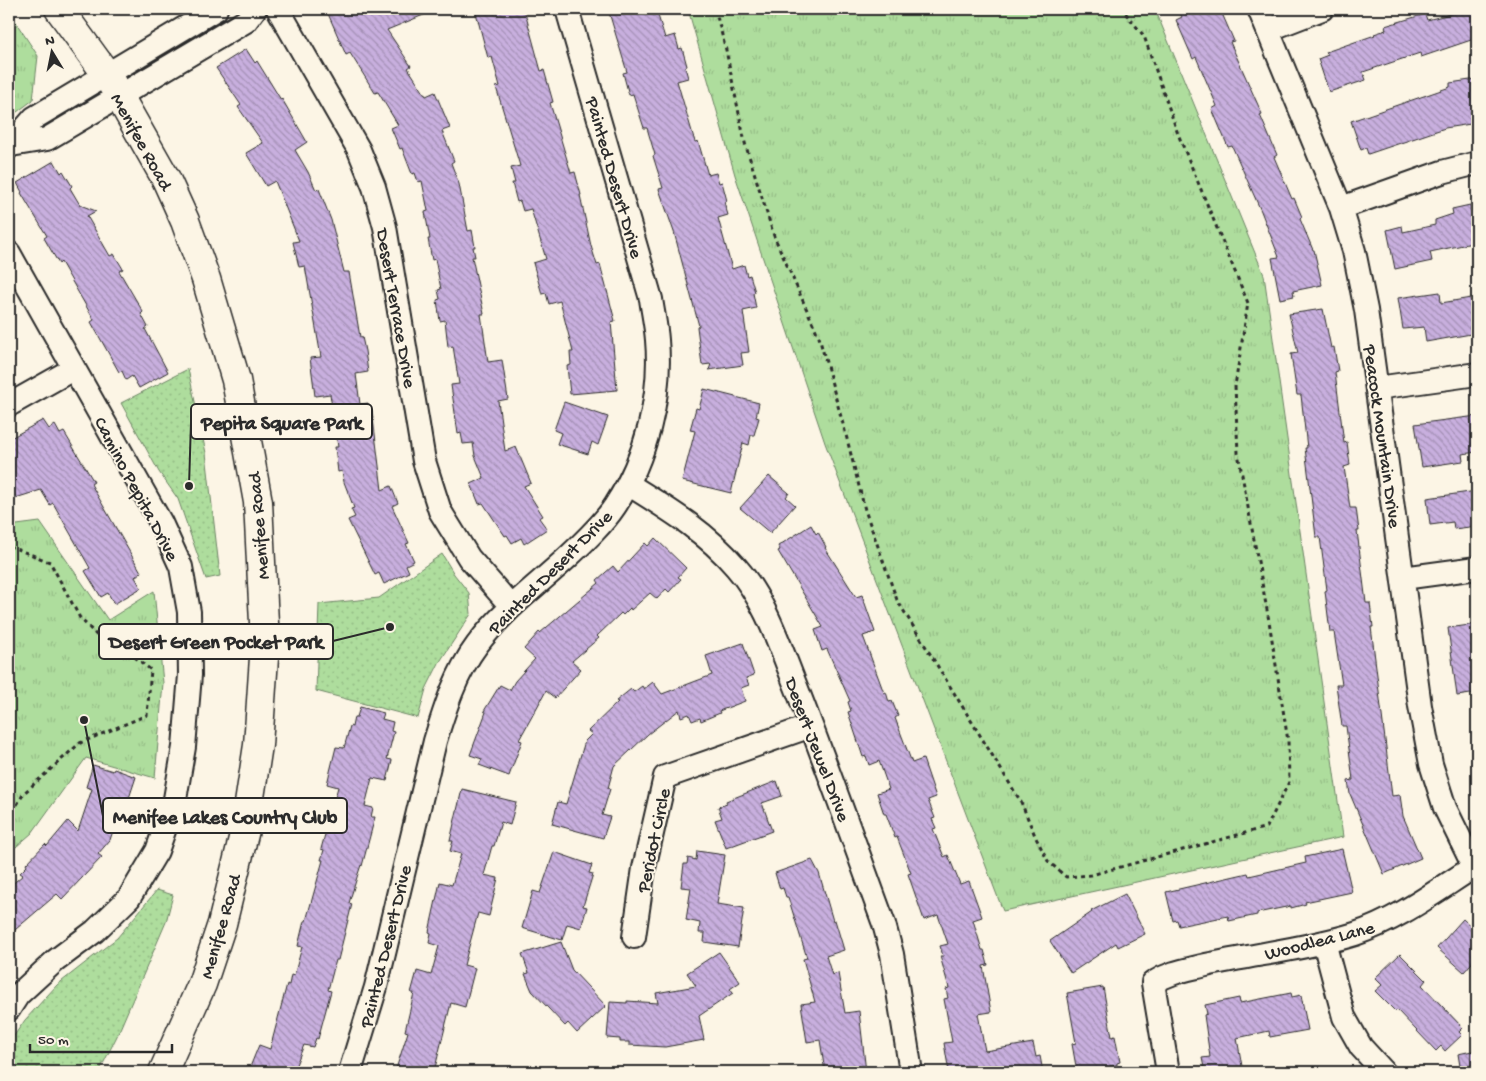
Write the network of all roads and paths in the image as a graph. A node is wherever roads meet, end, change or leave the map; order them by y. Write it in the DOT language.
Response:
graph roads {
  1 [pos="59,9"];
  2 [pos="216,9"];
  3 [pos="256,9"];
  4 [pos="278,9"];
  5 [pos="566,9"];
  6 [pos="715,9"];
  7 [pos="1122,9"];
  8 [pos="1259,9"];
  9 [pos="1322,9"];
  10 [pos="1268,30"];
  11 [pos="113,85"];
  12 [pos="10,146"];
  13 [pos="1477,163"];
  14 [pos="1341,208"];
  15 [pos="9,253"];
  16 [pos="73,369"];
  17 [pos="1477,374"];
  18 [pos="1377,388"];
  19 [pos="9,405"];
  20 [pos="628,484"];
  21 [pos="9,546"];
  22 [pos="1477,568"];
  23 [pos="1403,578"];
  24 [pos="511,606"];
  25 [pos="811,726"];
  26 [pos="9,818"];
  27 [pos="1476,869"];
  28 [pos="634,937"];
  29 [pos="1324,942"];
  30 [pos="9,1009"];
  31 [pos="163,1072"];
  32 [pos="350,1072"];
  33 [pos="911,1072"];
  34 [pos="1168,1072"];
  35 [pos="1384,1072"];
  1 -- 11 [label="main road, Menifee Road"];
  2 -- 11 [label="street"];
  3 -- 11 [label="street"];
  4 -- 24 [label="street, Desert Terrace Drive"];
  5 -- 20 [label="street, Painted Desert Drive"];
  6 -- 7 [label="path"];
  8 -- 10 [label="street, Peacock Mountain Drive"];
  9 -- 10 [label="street"];
  10 -- 14 [label="street, Peacock Mountain Drive"];
  11 -- 12 [label="street"];
  11 -- 31 [label="main road, Menifee Road"];
  13 -- 14 [label="street"];
  14 -- 18 [label="street, Peacock Mountain Drive"];
  15 -- 16 [label="street, Camino Pepita Drive"];
  16 -- 19 [label="street"];
  16 -- 30 [label="street, Camino Pepita Drive"];
  17 -- 18 [label="street"];
  18 -- 23 [label="street, Peacock Mountain Drive"];
  20 -- 24 [label="street, Painted Desert Drive"];
  20 -- 25 [label="street, Desert Jewel Drive"];
  21 -- 26 [label="path"];
  22 -- 23 [label="street"];
  23 -- 27 [label="street, Peacock Mountain Drive"];
  24 -- 32 [label="street, Painted Desert Drive"];
  25 -- 28 [label="street, Peridot Circle"];
  25 -- 33 [label="street, Desert Jewel Drive"];
  27 -- 29 [label="street, Woodlea Lane"];
  29 -- 34 [label="street, Woodlea Lane"];
  29 -- 35 [label="street"];
}
